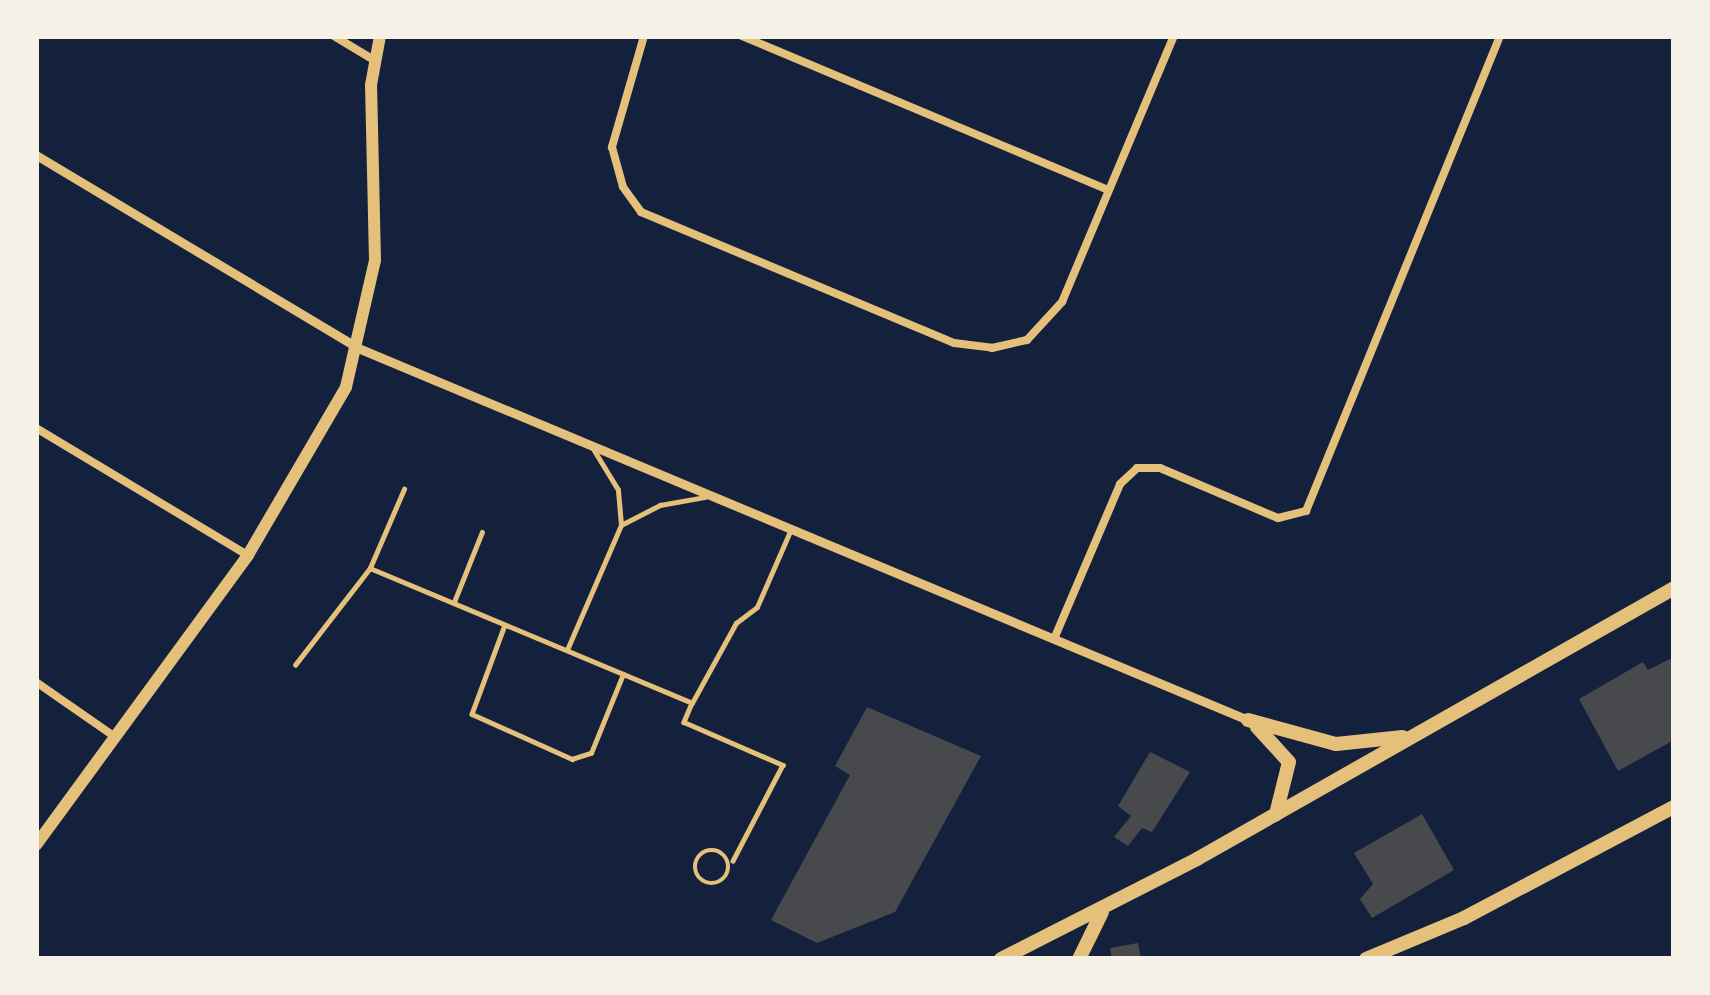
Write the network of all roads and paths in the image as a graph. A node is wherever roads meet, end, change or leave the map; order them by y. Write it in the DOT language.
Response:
graph roads {
  1 [pos="334,36"];
  2 [pos="380,36"];
  3 [pos="644,36"];
  4 [pos="742,36"];
  5 [pos="1174,36"];
  6 [pos="1500,36"];
  7 [pos="374,60"];
  8 [pos="36,155"];
  9 [pos="1108,190"];
  10 [pos="358,348"];
  11 [pos="36,428"];
  12 [pos="590,445"];
  13 [pos="404,489"];
  14 [pos="713,496"];
  15 [pos="621,525"];
  16 [pos="791,529"];
  17 [pos="482,532"];
  18 [pos="248,555"];
  19 [pos="370,568"];
  20 [pos="1674,588"];
  21 [pos="1674,601"];
  22 [pos="454,602"];
  23 [pos="1647,604"];
  24 [pos="505,625"];
  25 [pos="1054,639"];
  26 [pos="567,650"];
  27 [pos="295,665"];
  28 [pos="623,674"];
  29 [pos="36,682"];
  30 [pos="692,703"];
  31 [pos="1249,720"];
  32 [pos="1414,736"];
  33 [pos="116,737"];
  34 [pos="1674,807"];
  35 [pos="1275,815"];
  36 [pos="36,845"];
  37 [pos="733,861"];
  38 [pos="1105,908"];
  39 [pos="1000,959"];
  40 [pos="1079,959"];
  41 [pos="1366,959"];
  1 -- 7 [label="street"];
  2 -- 7 [label="main road"];
  3 -- 9 [label="street"];
  4 -- 9 [label="street"];
  5 -- 9 [label="street"];
  6 -- 25 [label="street"];
  7 -- 10 [label="main road"];
  8 -- 10 [label="street"];
  10 -- 12 [label="street"];
  10 -- 18 [label="main road"];
  11 -- 18 [label="street"];
  12 -- 14 [label="street"];
  12 -- 15 [label="lane"];
  13 -- 19 [label="lane"];
  14 -- 15 [label="lane"];
  14 -- 16 [label="street"];
  15 -- 26 [label="lane"];
  16 -- 25 [label="street"];
  16 -- 30 [label="lane"];
  17 -- 22 [label="lane"];
  18 -- 33 [label="main road"];
  19 -- 22 [label="lane"];
  19 -- 27 [label="lane"];
  20 -- 23 [label="highway"];
  21 -- 23 [label="highway"];
  22 -- 24 [label="lane"];
  23 -- 32 [label="highway"];
  24 -- 26 [label="lane"];
  24 -- 28 [label="lane"];
  25 -- 31 [label="street"];
  26 -- 28 [label="lane"];
  28 -- 30 [label="lane"];
  29 -- 33 [label="street"];
  30 -- 37 [label="lane"];
  31 -- 32 [label="highway"];
  31 -- 35 [label="highway"];
  32 -- 35 [label="highway"];
  33 -- 36 [label="main road"];
  34 -- 41 [label="highway"];
  35 -- 38 [label="highway"];
  37 -- 37 [label="lane"];
  38 -- 39 [label="highway"];
  38 -- 40 [label="highway"];
}
